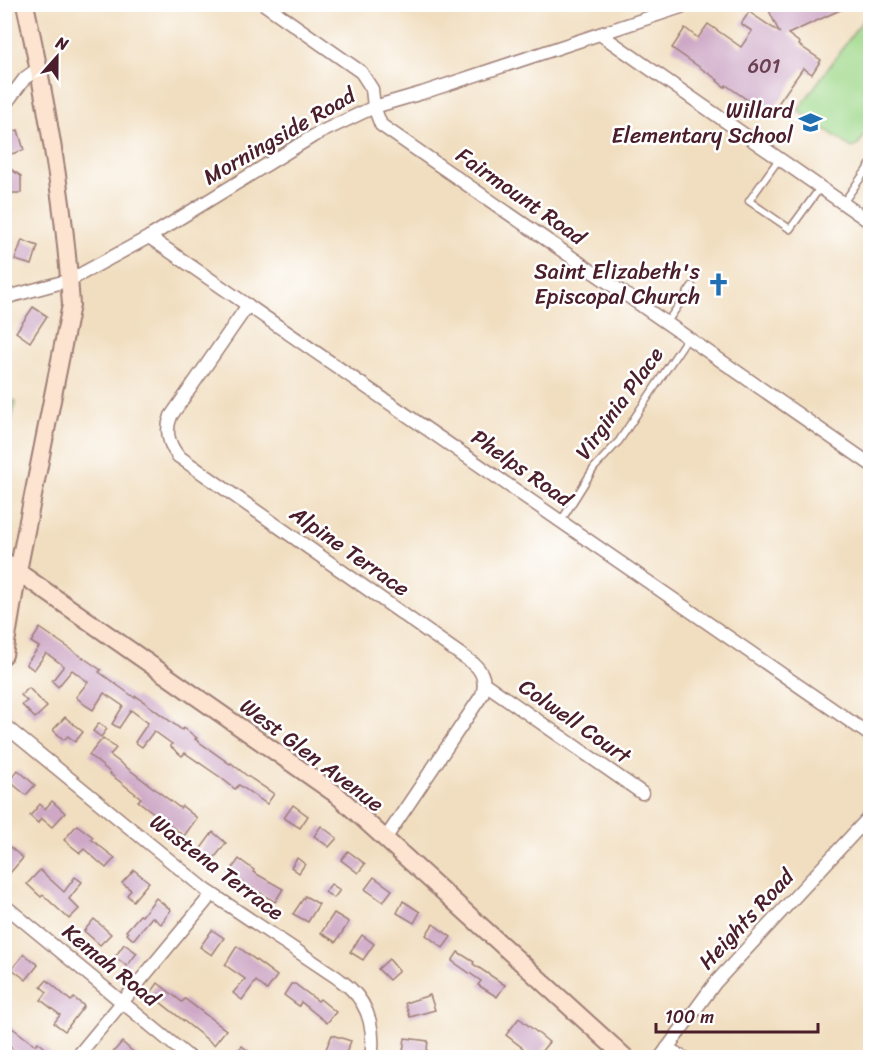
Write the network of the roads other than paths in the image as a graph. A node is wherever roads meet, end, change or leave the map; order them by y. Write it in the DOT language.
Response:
graph roads {
  1 [pos="25,4"];
  2 [pos="264,4"];
  3 [pos="690,4"];
  4 [pos="600,34"];
  5 [pos="39,68"];
  6 [pos="4,106"];
  7 [pos="374,107"];
  8 [pos="780,159"];
  9 [pos="870,165"];
  10 [pos="820,187"];
  11 [pos="843,203"];
  12 [pos="870,222"];
  13 [pos="149,237"];
  14 [pos="70,280"];
  15 [pos="692,286"];
  16 [pos="4,298"];
  17 [pos="248,305"];
  18 [pos="667,322"];
  19 [pos="688,337"];
  20 [pos="870,464"];
  21 [pos="561,521"];
  22 [pos="4,561"];
  23 [pos="18,571"];
  24 [pos="4,655"];
  25 [pos="484,683"];
  26 [pos="4,725"];
  27 [pos="870,735"];
  28 [pos="642,793"];
  29 [pos="870,816"];
  30 [pos="385,839"];
  31 [pos="212,894"];
  32 [pos="4,905"];
  33 [pos="122,1002"];
  34 [pos="664,1053"];
  35 [pos="76,1058"];
  36 [pos="190,1058"];
  37 [pos="371,1058"];
  38 [pos="626,1058"];
  39 [pos="684,1058"];
  1 -- 5 [label="street"];
  2 -- 7 [label="street, Fairmount Road"];
  3 -- 4 [label="street, Morningside Road"];
  4 -- 7 [label="street, Morningside Road"];
  4 -- 8 [label="street"];
  5 -- 6 [label="street"];
  5 -- 14 [label="street"];
  7 -- 13 [label="street, Morningside Road"];
  7 -- 18 [label="street, Fairmount Road"];
  8 -- 10 [label="street"];
  8 -- 10 [label="lane"];
  9 -- 11 [label="lane"];
  10 -- 11 [label="street"];
  11 -- 12 [label="street"];
  13 -- 14 [label="street, Morningside Road"];
  13 -- 17 [label="street, Phelps Road"];
  14 -- 16 [label="street, Morningside Road"];
  14 -- 23 [label="street"];
  15 -- 18 [label="lane"];
  17 -- 21 [label="street, Phelps Road"];
  17 -- 25 [label="street, Alpine Terrace"];
  18 -- 19 [label="street, Fairmount Road"];
  19 -- 20 [label="street, Fairmount Road"];
  19 -- 21 [label="lane, Virginia Place"];
  21 -- 27 [label="street, Phelps Road"];
  22 -- 23 [label="street, West Glen Avenue"];
  23 -- 24 [label="street"];
  23 -- 30 [label="street, West Glen Avenue"];
  25 -- 28 [label="street, Colwell Court"];
  25 -- 30 [label="street"];
  26 -- 31 [label="street, Wastena Terrace"];
  29 -- 34 [label="street, Heights Road"];
  30 -- 38 [label="street, West Glen Avenue"];
  31 -- 33 [label="street"];
  31 -- 37 [label="street, Wastena Terrace"];
  32 -- 33 [label="street, Kemah Road"];
  33 -- 35 [label="street"];
  33 -- 36 [label="street, Kemah Road"];
  34 -- 39 [label="street"];
}
